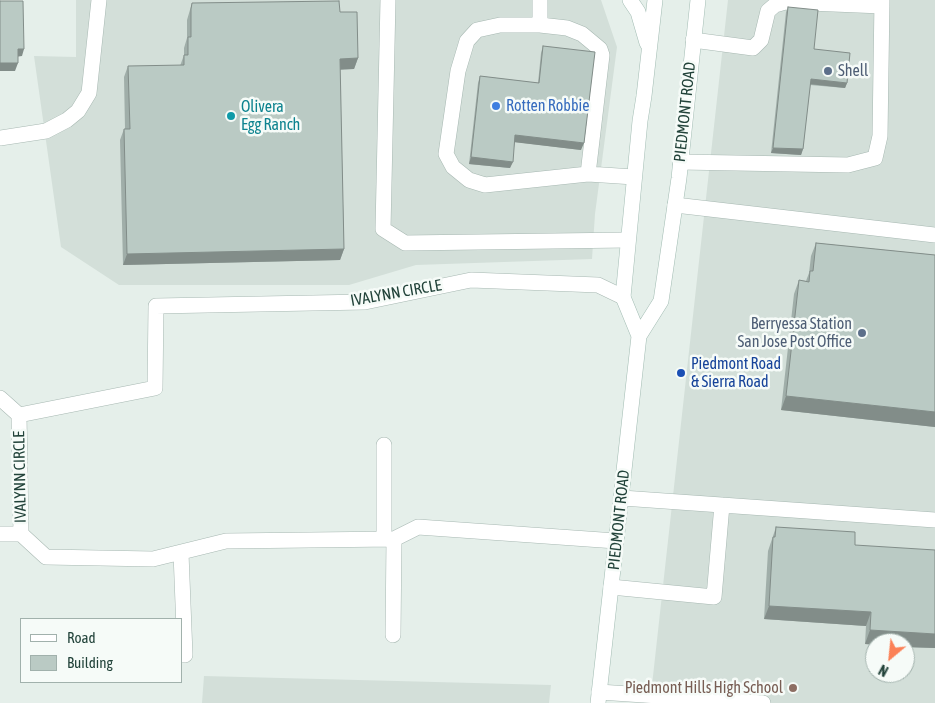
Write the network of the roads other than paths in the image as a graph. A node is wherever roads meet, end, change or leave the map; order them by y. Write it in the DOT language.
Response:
graph roads {
  1 [pos="99,0"];
  2 [pos="388,0"];
  3 [pos="540,0"];
  4 [pos="630,0"];
  5 [pos="655,0"];
  6 [pos="698,0"];
  7 [pos="882,3"];
  8 [pos="540,25"];
  9 [pos="693,40"];
  10 [pos="649,49"];
  11 [pos="0,138"];
  12 [pos="680,162"];
  13 [pos="588,174"];
  14 [pos="634,177"];
  15 [pos="675,205"];
  16 [pos="935,235"];
  17 [pos="628,240"];
  18 [pos="623,297"];
  19 [pos="639,336"];
  20 [pos="0,398"];
  21 [pos="19,415"];
  22 [pos="384,445"];
  23 [pos="622,498"];
  24 [pos="722,505"];
  25 [pos="935,520"];
  26 [pos="0,534"];
  27 [pos="21,534"];
  28 [pos="389,539"];
  29 [pos="616,541"];
  30 [pos="181,553"];
  31 [pos="611,587"];
  32 [pos="393,635"];
  33 [pos="185,655"];
  34 [pos="599,698"];
  35 [pos="699,701"];
  36 [pos="763,703"];
  1 -- 11 [label="main road"];
  2 -- 17 [label="main road"];
  3 -- 8 [label="main road"];
  4 -- 10 [label="main road"];
  5 -- 10 [label="main road, PIEDMONT ROAD"];
  6 -- 9 [label="main road, PIEDMONT ROAD"];
  7 -- 9 [label="main road"];
  7 -- 12 [label="main road"];
  8 -- 13 [label="main road"];
  8 -- 13 [label="main road"];
  9 -- 12 [label="main road, PIEDMONT ROAD"];
  10 -- 14 [label="main road, PIEDMONT ROAD"];
  12 -- 15 [label="main road, PIEDMONT ROAD"];
  13 -- 14 [label="main road"];
  14 -- 17 [label="main road, PIEDMONT ROAD"];
  15 -- 16 [label="main road"];
  15 -- 19 [label="main road, PIEDMONT ROAD"];
  17 -- 18 [label="main road, PIEDMONT ROAD"];
  18 -- 19 [label="main road, PIEDMONT ROAD"];
  18 -- 21 [label="main road, IVALYNN CIRCLE"];
  19 -- 23 [label="main road, PIEDMONT ROAD"];
  20 -- 21 [label="main road"];
  21 -- 27 [label="main road, IVALYNN CIRCLE"];
  22 -- 28 [label="main road"];
  23 -- 24 [label="main road"];
  23 -- 29 [label="main road, PIEDMONT ROAD"];
  24 -- 25 [label="main road"];
  24 -- 31 [label="main road"];
  26 -- 27 [label="main road"];
  27 -- 30 [label="main road, IVALYNN CIRCLE"];
  28 -- 29 [label="main road, IVALYNN CIRCLE"];
  28 -- 30 [label="main road, IVALYNN CIRCLE"];
  28 -- 32 [label="main road"];
  29 -- 31 [label="main road, PIEDMONT ROAD"];
  30 -- 33 [label="main road"];
  31 -- 34 [label="main road, PIEDMONT ROAD"];
  34 -- 35 [label="main road"];
  35 -- 36 [label="main road"];
}
